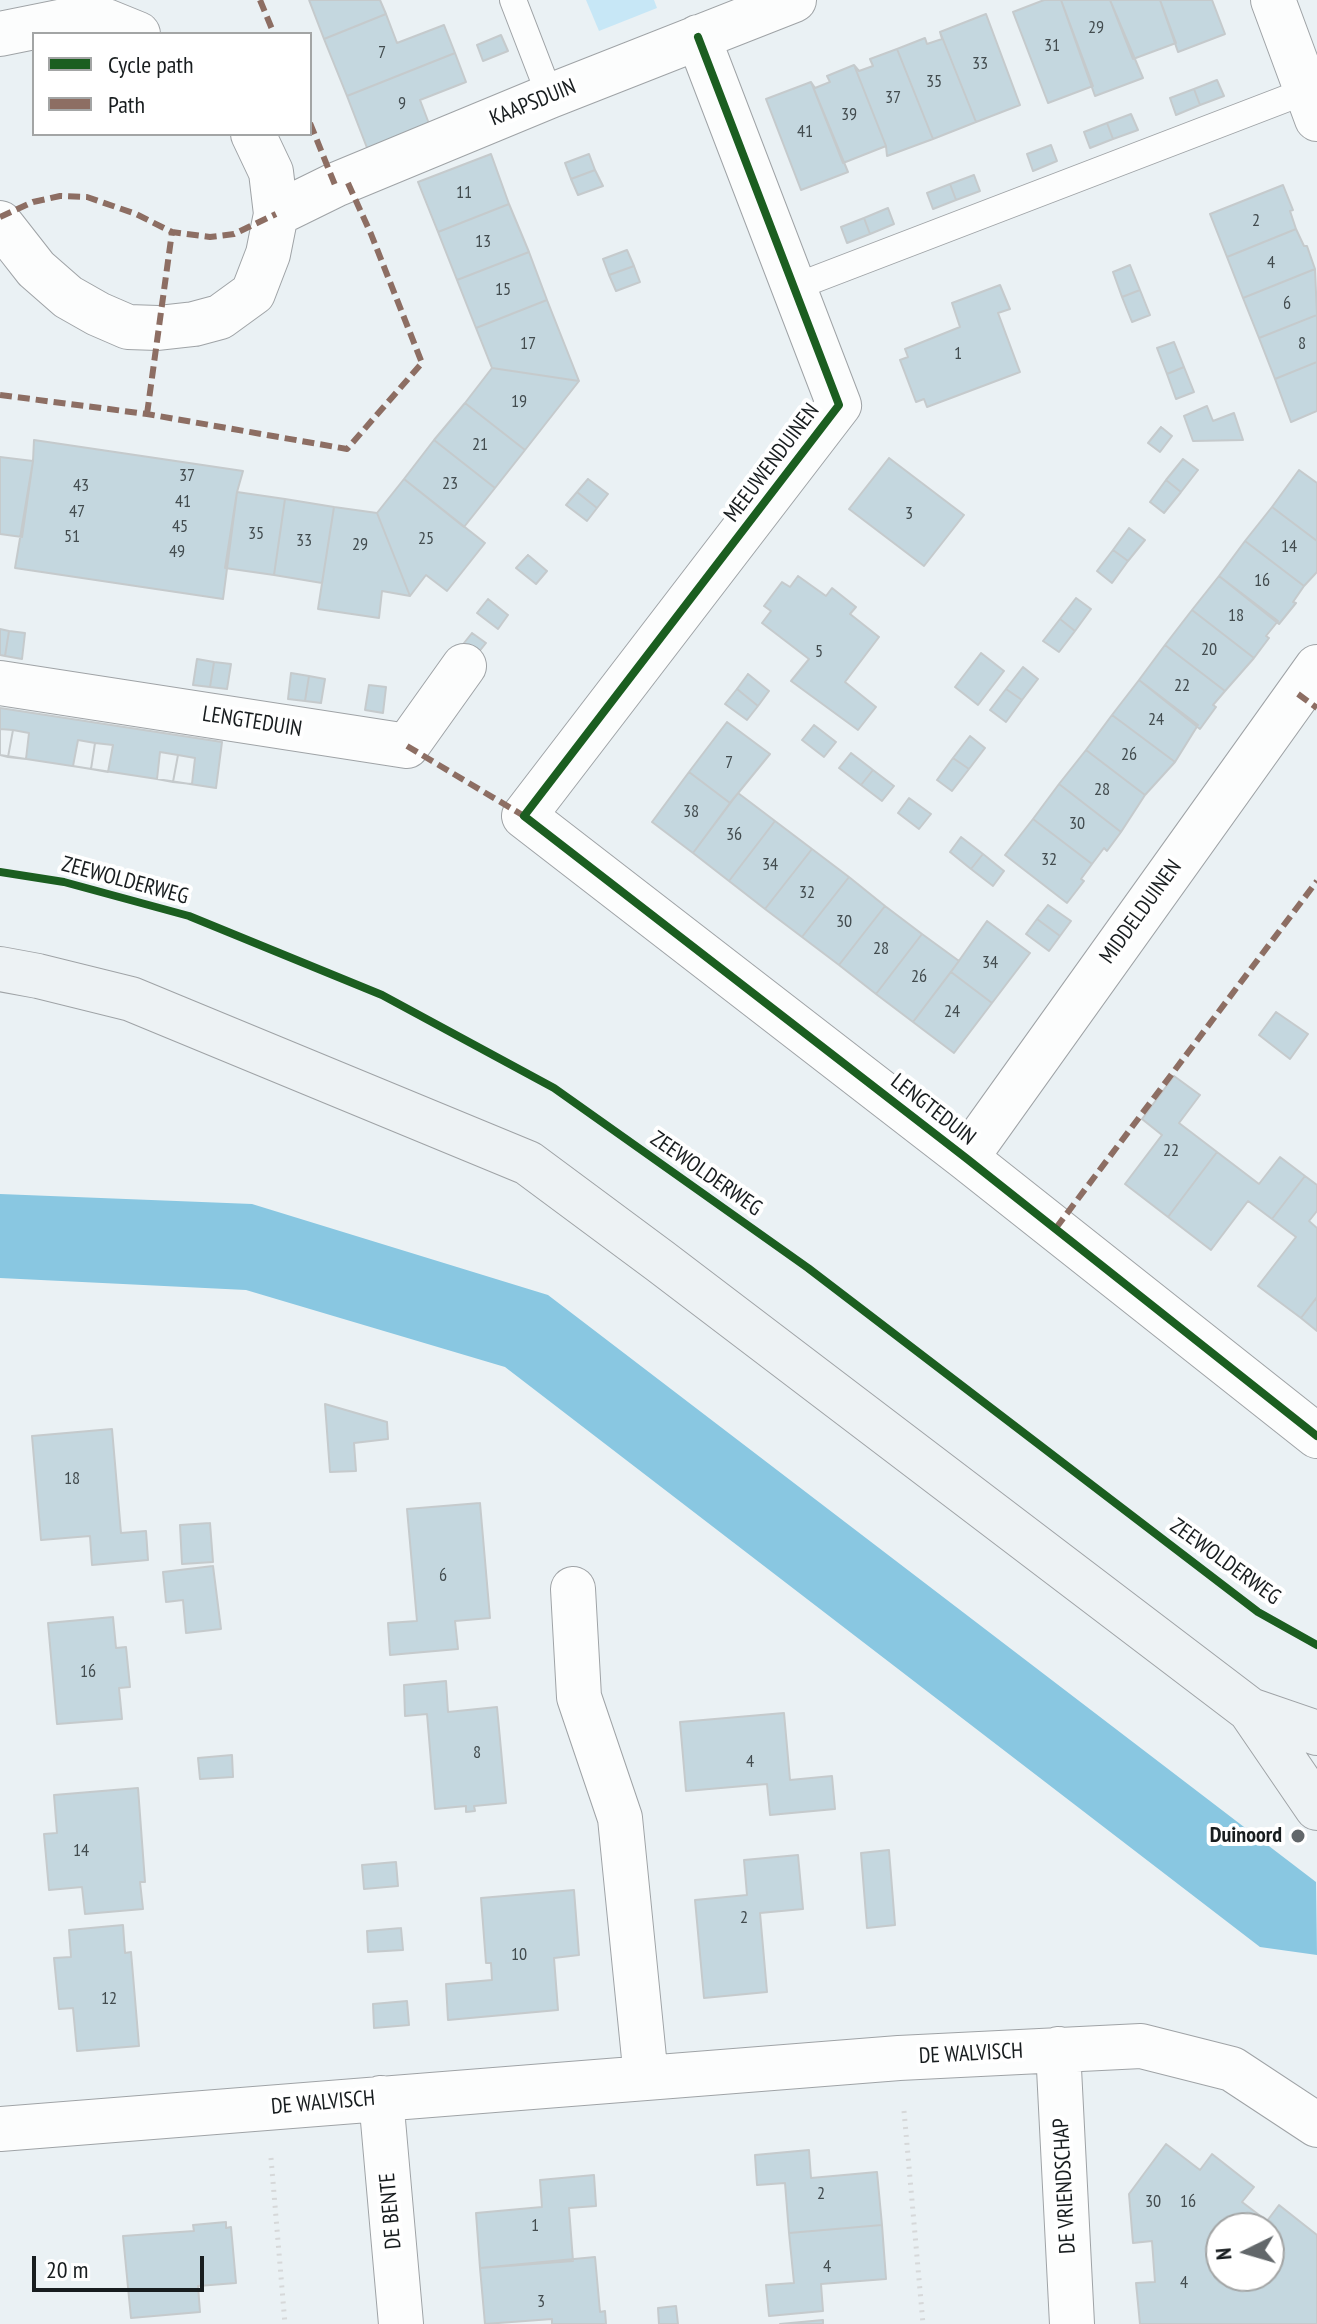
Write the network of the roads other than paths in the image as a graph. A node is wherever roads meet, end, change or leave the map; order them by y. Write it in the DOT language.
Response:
graph roads {
  1 [pos="513,0"];
  2 [pos="794,0"];
  3 [pos="1273,0"];
  4 [pos="133,32"];
  5 [pos="0,34"];
  6 [pos="698,37"];
  7 [pos="550,96"];
  8 [pos="1312,105"];
  9 [pos="254,136"];
  10 [pos="276,214"];
  11 [pos="0,223"];
  12 [pos="795,287"];
  13 [pos="464,666"];
  14 [pos="1317,667"];
  15 [pos="0,683"];
  16 [pos="524,816"];
  17 [pos="0,969"];
  18 [pos="966,1158"];
  19 [pos="1317,1436"];
  20 [pos="573,1589"];
  21 [pos="1250,1710"];
  22 [pos="1317,1733"];
  23 [pos="1317,1808"];
  24 [pos="1058,2049"];
  25 [pos="646,2078"];
  26 [pos="381,2098"];
  27 [pos="1316,2122"];
  28 [pos="0,2129"];
  29 [pos="401,2324"];
  30 [pos="1072,2324"];
  1 -- 7 [label="lane"];
  2 -- 6 [label="street, KAAPSDUIN"];
  3 -- 8 [label="street"];
  4 -- 5 [label="street"];
  6 -- 7 [label="street, KAAPSDUIN"];
  6 -- 12 [label="street, MEEUWENDUINEN"];
  7 -- 10 [label="street, KAAPSDUIN"];
  8 -- 12 [label="lane"];
  9 -- 10 [label="street"];
  10 -- 11 [label="street"];
  12 -- 16 [label="street, MEEUWENDUINEN"];
  13 -- 15 [label="street, LENGTEDUIN"];
  14 -- 18 [label="street, MIDDELDUINEN"];
  16 -- 18 [label="street, LENGTEDUIN"];
  17 -- 21 [label="main road"];
  18 -- 19 [label="street, LENGTEDUIN"];
  20 -- 25 [label="street"];
  21 -- 22 [label="main road"];
  21 -- 23 [label="main road"];
  24 -- 25 [label="street, DE WALVISCH"];
  24 -- 27 [label="street, DE WALVISCH"];
  24 -- 30 [label="street, DE VRIENDSCHAP"];
  25 -- 26 [label="street, DE WALVISCH"];
  26 -- 28 [label="street, DE WALVISCH"];
  26 -- 29 [label="street, DE BENTE"];
}
